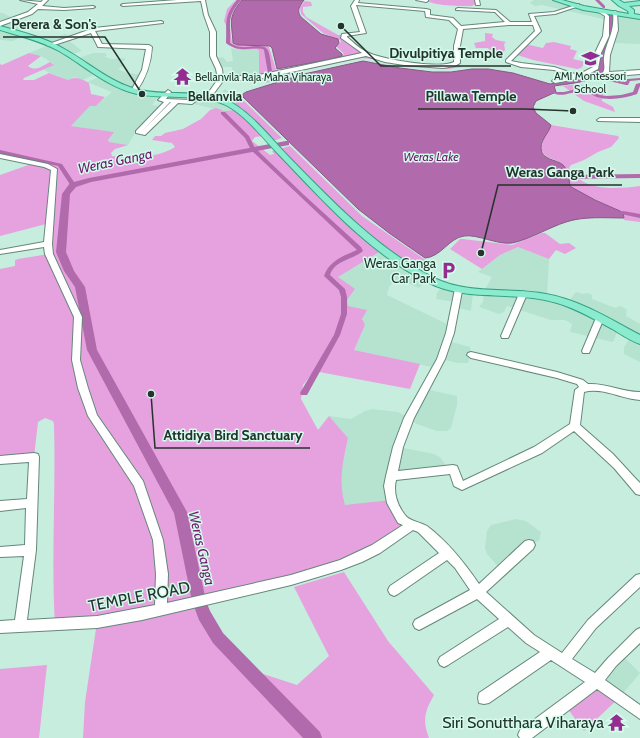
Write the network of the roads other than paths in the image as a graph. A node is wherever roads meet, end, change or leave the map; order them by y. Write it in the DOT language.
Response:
graph roads {
  1 [pos="22,0"];
  2 [pos="46,0"];
  3 [pos="199,0"];
  4 [pos="203,0"];
  5 [pos="418,0"];
  6 [pos="556,0"];
  7 [pos="561,0"];
  8 [pos="615,0"];
  9 [pos="426,1"];
  10 [pos="356,2"];
  11 [pos="640,2"];
  12 [pos="41,3"];
  13 [pos="123,5"];
  14 [pos="576,6"];
  15 [pos="37,7"];
  16 [pos="93,7"];
  17 [pos="143,9"];
  18 [pos="458,9"];
  19 [pos="601,10"];
  20 [pos="627,11"];
  21 [pos="615,12"];
  22 [pos="640,15"];
  23 [pos="161,22"];
  24 [pos="509,23"];
  25 [pos="0,24"];
  26 [pos="536,24"];
  27 [pos="0,28"];
  28 [pos="460,28"];
  29 [pos="93,32"];
  30 [pos="49,45"];
  31 [pos="366,54"];
  32 [pos="640,72"];
  33 [pos="579,77"];
  34 [pos="221,79"];
  35 [pos="555,81"];
  36 [pos="134,91"];
  37 [pos="170,97"];
  38 [pos="196,98"];
  39 [pos="207,98"];
  40 [pos="600,120"];
  41 [pos="640,120"];
  42 [pos="0,156"];
  43 [pos="11,158"];
  44 [pos="0,162"];
  45 [pos="48,244"];
  46 [pos="0,252"];
  47 [pos="458,291"];
  48 [pos="524,294"];
  49 [pos="600,318"];
  50 [pos="505,336"];
  51 [pos="640,340"];
  52 [pos="586,351"];
  53 [pos="471,355"];
  54 [pos="585,387"];
  55 [pos="640,396"];
  56 [pos="575,426"];
  57 [pos="0,460"];
  58 [pos="391,476"];
  59 [pos="640,491"];
  60 [pos="33,504"];
  61 [pos="0,506"];
  62 [pos="412,525"];
  63 [pos="529,546"];
  64 [pos="30,550"];
  65 [pos="0,552"];
  66 [pos="448,553"];
  67 [pos="640,579"];
  68 [pos="394,590"];
  69 [pos="478,592"];
  70 [pos="165,608"];
  71 [pos="508,620"];
  72 [pos="419,624"];
  73 [pos="20,625"];
  74 [pos="0,627"];
  75 [pos="640,634"];
  76 [pos="551,652"];
  77 [pos="564,660"];
  78 [pos="444,661"];
  79 [pos="596,682"];
  80 [pos="484,698"];
  81 [pos="640,713"];
  82 [pos="525,735"];
  1 -- 12 [label="street"];
  2 -- 12 [label="street"];
  3 -- 13 [label="street"];
  4 -- 17 [label="street"];
  4 -- 34 [label="street"];
  5 -- 9 [label="street"];
  6 -- 14 [label="main road"];
  7 -- 14 [label="main road"];
  8 -- 20 [label="main road"];
  10 -- 28 [label="street"];
  10 -- 31 [label="street"];
  11 -- 20 [label="main road"];
  12 -- 15 [label="street"];
  14 -- 19 [label="main road"];
  14 -- 26 [label="street"];
  15 -- 16 [label="street"];
  15 -- 25 [label="street"];
  18 -- 24 [label="street"];
  19 -- 20 [label="main road"];
  19 -- 21 [label="main road"];
  19 -- 33 [label="street"];
  20 -- 21 [label="main road"];
  20 -- 22 [label="main road"];
  21 -- 32 [label="street"];
  23 -- 29 [label="street"];
  24 -- 26 [label="street"];
  24 -- 28 [label="street"];
  26 -- 33 [label="street"];
  27 -- 30 [label="main road"];
  28 -- 31 [label="street"];
  29 -- 30 [label="street"];
  29 -- 36 [label="street"];
  30 -- 36 [label="main road"];
  31 -- 34 [label="street"];
  33 -- 35 [label="street"];
  34 -- 39 [label="street"];
  36 -- 37 [label="main road"];
  37 -- 37 [label="street"];
  37 -- 38 [label="main road"];
  37 -- 38 [label="street"];
  38 -- 39 [label="main road"];
  39 -- 47 [label="main road"];
  40 -- 41 [label="street"];
  42 -- 43 [label="street"];
  43 -- 44 [label="street"];
  43 -- 45 [label="street"];
  45 -- 46 [label="street"];
  45 -- 70 [label="street"];
  47 -- 48 [label="main road"];
  47 -- 58 [label="street"];
  48 -- 49 [label="main road"];
  48 -- 50 [label="street"];
  49 -- 51 [label="main road"];
  49 -- 52 [label="street"];
  53 -- 54 [label="street"];
  54 -- 55 [label="street"];
  54 -- 56 [label="street"];
  56 -- 58 [label="street"];
  56 -- 59 [label="street"];
  57 -- 60 [label="street"];
  58 -- 62 [label="street"];
  60 -- 61 [label="street"];
  60 -- 64 [label="street"];
  62 -- 66 [label="street"];
  62 -- 70 [label="street, TEMPLE ROAD"];
  63 -- 69 [label="street"];
  64 -- 65 [label="street"];
  64 -- 73 [label="street"];
  66 -- 68 [label="street"];
  66 -- 69 [label="street"];
  67 -- 77 [label="street"];
  69 -- 71 [label="street"];
  69 -- 72 [label="street"];
  70 -- 73 [label="street, TEMPLE ROAD"];
  71 -- 76 [label="street"];
  71 -- 78 [label="street"];
  73 -- 74 [label="street, TEMPLE ROAD"];
  75 -- 79 [label="street"];
  76 -- 77 [label="street"];
  76 -- 80 [label="street"];
  77 -- 79 [label="street"];
  79 -- 81 [label="street"];
  79 -- 82 [label="street"];
}
